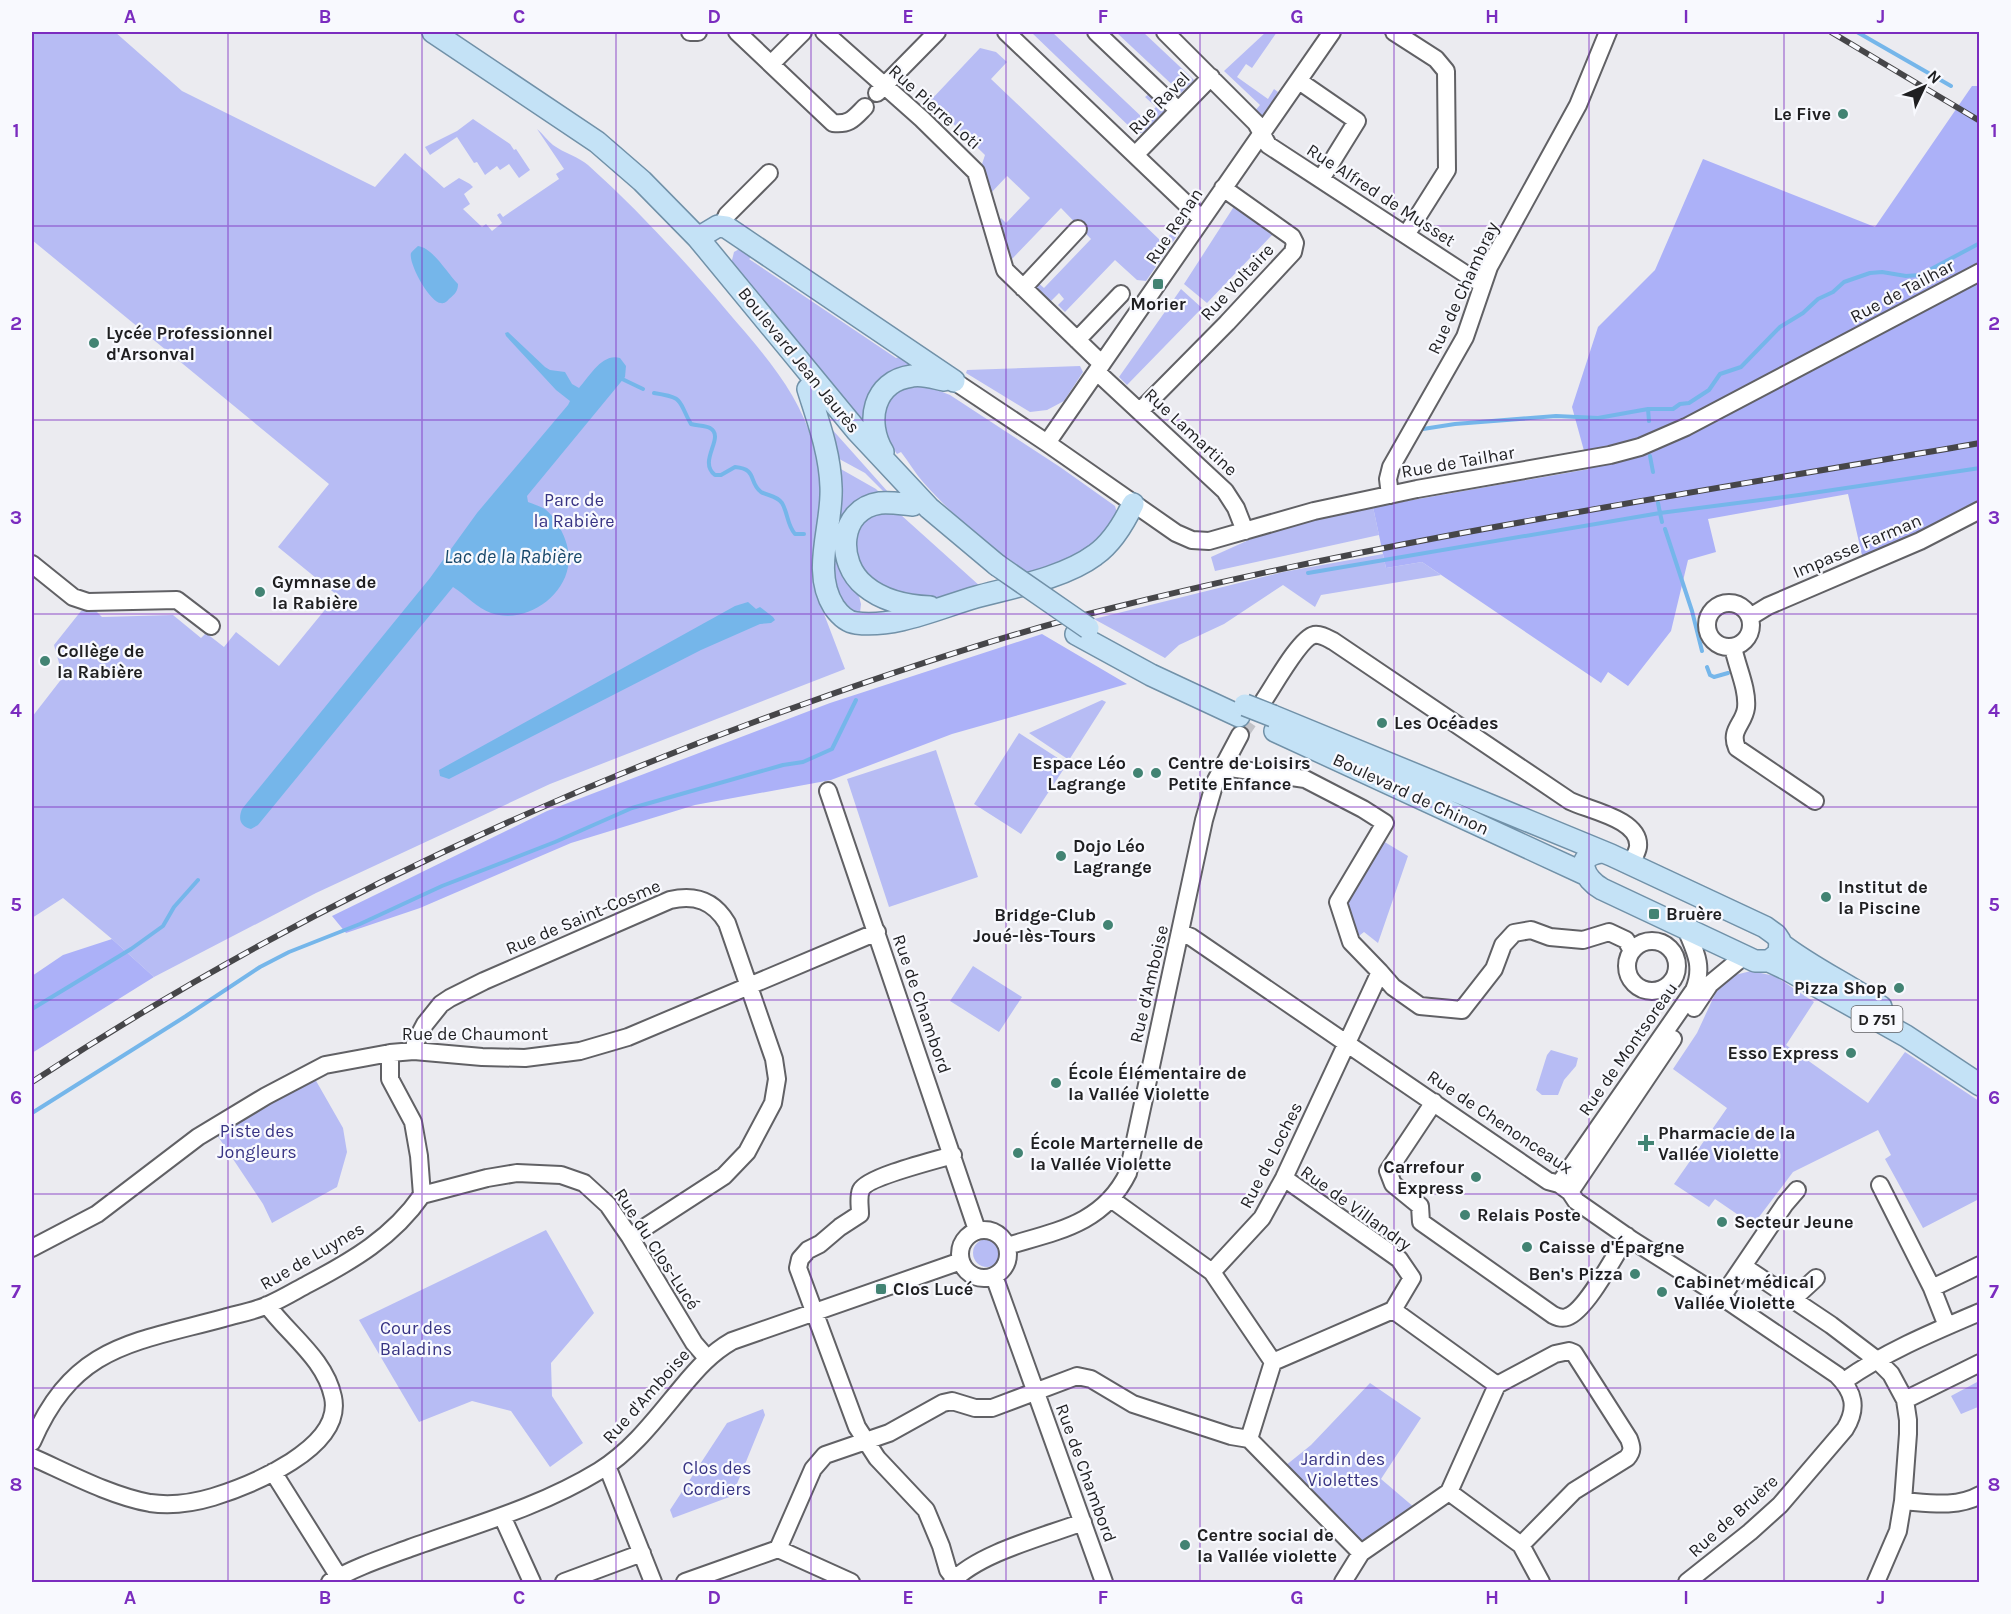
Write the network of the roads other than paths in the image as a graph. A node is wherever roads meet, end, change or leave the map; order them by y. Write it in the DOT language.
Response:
graph roads {
  1 [pos="433,32"];
  2 [pos="691,32"];
  3 [pos="698,32"];
  4 [pos="738,32"];
  5 [pos="803,32"];
  6 [pos="824,32"];
  7 [pos="937,32"];
  8 [pos="1006,32"];
  9 [pos="1096,32"];
  10 [pos="1165,32"];
  11 [pos="1332,32"];
  12 [pos="1394,32"];
  13 [pos="1608,32"];
  14 [pos="771,64"];
  15 [pos="1211,77"];
  16 [pos="1299,81"];
  17 [pos="515,87"];
  18 [pos="880,90"];
  19 [pos="865,107"];
  20 [pos="1178,110"];
  21 [pos="1262,135"];
  22 [pos="1135,155"];
  23 [pos="769,172"];
  24 [pos="1321,180"];
  25 [pos="1223,188"];
  26 [pos="1202,219"];
  27 [pos="722,226"];
  28 [pos="1078,229"];
  29 [pos="1406,235"];
  30 [pos="698,238"];
  31 [pos="1980,272"];
  32 [pos="1483,283"];
  33 [pos="1023,288"];
  34 [pos="1121,294"];
  35 [pos="1077,340"];
  36 [pos="1100,368"];
  37 [pos="954,381"];
  38 [pos="808,389"];
  39 [pos="1140,411"];
  40 [pos="1047,443"];
  41 [pos="899,477"];
  42 [pos="1390,495"];
  43 [pos="1133,504"];
  44 [pos="912,505"];
  45 [pos="1980,510"];
  46 [pos="1245,531"];
  47 [pos="32,564"];
  48 [pos="993,568"];
  49 [pos="865,586"];
  50 [pos="943,607"];
  51 [pos="1749,617"];
  52 [pos="863,623"];
  53 [pos="211,626"];
  54 [pos="1082,631"];
  55 [pos="1733,647"];
  56 [pos="1254,717"];
  57 [pos="1223,767"];
  58 [pos="828,791"];
  59 [pos="1815,801"];
  60 [pos="1601,852"];
  61 [pos="1631,864"];
  62 [pos="1585,873"];
  63 [pos="1686,929"];
  64 [pos="877,932"];
  65 [pos="1181,933"];
  66 [pos="1780,944"];
  67 [pos="1632,951"];
  68 [pos="1744,956"];
  69 [pos="1769,961"];
  70 [pos="1380,972"];
  71 [pos="749,985"];
  72 [pos="1348,1043"];
  73 [pos="414,1051"];
  74 [pos="390,1053"];
  75 [pos="1980,1074"];
  76 [pos="1980,1085"];
  77 [pos="1434,1102"];
  78 [pos="953,1155"];
  79 [pos="1284,1178"];
  80 [pos="1880,1185"];
  81 [pos="1564,1188"];
  82 [pos="1797,1190"];
  83 [pos="422,1195"];
  84 [pos="1111,1198"];
  85 [pos="977,1230"];
  86 [pos="1627,1236"];
  87 [pos="630,1237"];
  88 [pos="1007,1246"];
  89 [pos="32,1248"];
  90 [pos="961,1261"];
  91 [pos="1980,1265"];
  92 [pos="1743,1266"];
  93 [pos="1212,1272"];
  94 [pos="994,1275"];
  95 [pos="1816,1278"];
  96 [pos="1932,1288"];
  97 [pos="1722,1297"];
  98 [pos="1792,1300"];
  99 [pos="267,1305"];
  100 [pos="1393,1310"];
  101 [pos="814,1312"];
  102 [pos="1980,1312"];
  103 [pos="1947,1326"];
  104 [pos="708,1358"];
  105 [pos="1877,1360"];
  106 [pos="1273,1362"];
  107 [pos="1980,1363"];
  108 [pos="1824,1367"];
  109 [pos="1844,1382"];
  110 [pos="1497,1385"];
  111 [pos="1036,1392"];
  112 [pos="1905,1400"];
  113 [pos="1249,1438"];
  114 [pos="32,1442"];
  115 [pos="866,1442"];
  116 [pos="1827,1449"];
  117 [pos="32,1457"];
  118 [pos="607,1466"];
  119 [pos="273,1472"];
  120 [pos="1449,1492"];
  121 [pos="1980,1495"];
  122 [pos="1903,1501"];
  123 [pos="502,1516"];
  124 [pos="1083,1522"];
  125 [pos="1521,1545"];
  126 [pos="778,1549"];
  127 [pos="642,1553"];
  128 [pos="1361,1553"];
  129 [pos="335,1580"];
  130 [pos="954,1581"];
  131 [pos="532,1582"];
  132 [pos="564,1582"];
  133 [pos="653,1582"];
  134 [pos="685,1582"];
  135 [pos="851,1582"];
  136 [pos="1104,1582"];
  137 [pos="1344,1582"];
  138 [pos="1541,1582"];
  139 [pos="1687,1582"];
  140 [pos="1876,1582"];
  1 -- 17 [label="main road, Boulevard Jean Jaurès"];
  2 -- 3 [label="street"];
  4 -- 14 [label="street"];
  5 -- 14 [label="street"];
  6 -- 18 [label="street, Rue Pierre Loti"];
  7 -- 18 [label="street"];
  8 -- 22 [label="street"];
  9 -- 20 [label="street"];
  10 -- 15 [label="street, Rue Alfred de Musset"];
  11 -- 16 [label="street, Rue Renan"];
  12 -- 29 [label="street"];
  13 -- 32 [label="street, Rue de Chambray"];
  14 -- 19 [label="street"];
  15 -- 20 [label="street, Rue Ravel"];
  15 -- 21 [label="street, Rue Alfred de Musset"];
  16 -- 21 [label="street, Rue Renan"];
  16 -- 24 [label="street"];
  17 -- 30 [label="main road, Boulevard Jean Jaurès"];
  17 -- 38 [label="main road, Boulevard Jean Jaurès"];
  18 -- 33 [label="street, Rue Pierre Loti"];
  20 -- 22 [label="street, Rue Ravel"];
  21 -- 24 [label="street, Rue Alfred de Musset"];
  21 -- 25 [label="street, Rue Renan"];
  22 -- 26 [label="street"];
  23 -- 27 [label="street"];
  24 -- 29 [label="street, Rue Alfred de Musset"];
  25 -- 26 [label="street, Rue Renan"];
  25 -- 39 [label="street, Rue Voltaire"];
  26 -- 36 [label="street, Rue Renan"];
  27 -- 30 [label="main road"];
  27 -- 37 [label="main road"];
  28 -- 33 [label="street"];
  29 -- 32 [label="street, Rue Alfred de Musset"];
  30 -- 41 [label="main road, Boulevard Jean Jaurès"];
  31 -- 42 [label="street, Rue de Tailhar"];
  32 -- 42 [label="street, Rue de Chambray"];
  33 -- 35 [label="street, Rue Pierre Loti"];
  34 -- 35 [label="street"];
  35 -- 36 [label="street, Rue Pierre Loti"];
  36 -- 39 [label="street, Rue Lamartine"];
  36 -- 40 [label="street, Rue Renan"];
  37 -- 40 [label="street, Rue de Tailhar"];
  37 -- 41 [label="main road"];
  38 -- 44 [label="main road, Boulevard Jean Jaurès"];
  38 -- 52 [label="main road"];
  39 -- 46 [label="street, Rue Lamartine"];
  40 -- 43 [label="street, Rue de Tailhar"];
  41 -- 48 [label="main road, Boulevard Jean Jaurès"];
  42 -- 46 [label="street, Rue de Tailhar"];
  43 -- 46 [label="street, Rue de Tailhar"];
  43 -- 50 [label="main road"];
  44 -- 48 [label="main road, Boulevard Jean Jaurès"];
  44 -- 49 [label="main road"];
  45 -- 51 [label="street, Impasse Farman"];
  47 -- 53 [label="street"];
  48 -- 54 [label="main road, Boulevard Jean Jaurès, bridge"];
  49 -- 50 [label="main road"];
  49 -- 52 [label="main road"];
  50 -- 52 [label="main road"];
  51 -- 55 [label="street"];
  51 -- 55 [label="street"];
  54 -- 56 [label="main road, Boulevard de Chinon"];
  55 -- 59 [label="street"];
  56 -- 57 [label="street, Rue d'Amboise"];
  56 -- 60 [label="main road, Boulevard de Chinon"];
  56 -- 61 [label="street"];
  56 -- 62 [label="main road, Boulevard de Chinon"];
  57 -- 65 [label="street, Rue d'Amboise"];
  57 -- 70 [label="street"];
  58 -- 64 [label="street, Rue de Chambord"];
  60 -- 61 [label="main road, Boulevard de Chinon"];
  60 -- 62 [label="main road"];
  61 -- 66 [label="main road, Boulevard de Chinon"];
  62 -- 63 [label="main road, Boulevard de Chinon"];
  63 -- 68 [label="main road, Boulevard de Chinon"];
  63 -- 81 [label="street, Rue de Montsoreau"];
  64 -- 71 [label="street, Rue de Chaumont"];
  64 -- 78 [label="street, Rue de Chambord"];
  65 -- 72 [label="street, Rue de Chenonceaux"];
  65 -- 84 [label="street, Rue d'Amboise"];
  66 -- 69 [label="main road"];
  66 -- 75 [label="main road, D 751"];
  67 -- 70 [label="street"];
  68 -- 69 [label="main road, Boulevard de Chinon"];
  68 -- 81 [label="street, Rue de Montsoreau"];
  69 -- 76 [label="main road, D 751"];
  70 -- 72 [label="street, Rue de Loches"];
  71 -- 73 [label="street, Rue de Chaumont"];
  71 -- 73 [label="street, Rue de Saint-Cosme"];
  71 -- 87 [label="street, Rue de Saint-Cosme"];
  72 -- 77 [label="street, Rue de Chenonceaux"];
  72 -- 79 [label="street, Rue de Loches"];
  73 -- 74 [label="street, Rue de Chaumont"];
  74 -- 83 [label="street"];
  74 -- 89 [label="street, Rue de Chaumont"];
  77 -- 81 [label="street, Rue de Chenonceaux"];
  77 -- 86 [label="street"];
  78 -- 85 [label="street, Rue de Chambord"];
  78 -- 101 [label="street"];
  79 -- 93 [label="street, Rue de Loches"];
  79 -- 100 [label="street, Rue de Villandry"];
  80 -- 96 [label="street"];
  81 -- 86 [label="street, Rue de Chenonceaux"];
  82 -- 92 [label="street"];
  83 -- 87 [label="street, Rue du Clos-Lucé"];
  83 -- 99 [label="street, Rue de Luynes"];
  84 -- 88 [label="street, Rue d'Amboise"];
  84 -- 93 [label="street"];
  85 -- 88 [label="street"];
  85 -- 90 [label="street"];
  86 -- 97 [label="street, Rue de Chenonceaux"];
  87 -- 104 [label="street, Rue du Clos-Lucé"];
  88 -- 94 [label="street"];
  90 -- 94 [label="street"];
  90 -- 101 [label="street, Rue d'Amboise"];
  91 -- 96 [label="street"];
  92 -- 97 [label="street"];
  92 -- 98 [label="street"];
  93 -- 106 [label="street"];
  94 -- 111 [label="street, Rue de Chambord"];
  95 -- 98 [label="street"];
  96 -- 103 [label="street"];
  97 -- 108 [label="street, Rue de Chenonceaux"];
  98 -- 105 [label="street"];
  99 -- 114 [label="street, Rue de Luynes"];
  99 -- 119 [label="street"];
  100 -- 106 [label="street"];
  100 -- 110 [label="street"];
  101 -- 104 [label="street, Rue d'Amboise"];
  101 -- 115 [label="street"];
  102 -- 103 [label="street"];
  103 -- 105 [label="street"];
  104 -- 118 [label="street, Rue d'Amboise"];
  105 -- 109 [label="street"];
  105 -- 112 [label="street"];
  106 -- 113 [label="street"];
  107 -- 112 [label="street"];
  108 -- 109 [label="street"];
  108 -- 116 [label="street, Rue de Bruère"];
  109 -- 116 [label="street, Rue de Bruère"];
  110 -- 120 [label="street"];
  110 -- 125 [label="street"];
  111 -- 113 [label="street"];
  111 -- 115 [label="street"];
  111 -- 124 [label="street, Rue de Chambord"];
  112 -- 122 [label="street"];
  113 -- 128 [label="street"];
  115 -- 126 [label="street"];
  115 -- 130 [label="street"];
  116 -- 139 [label="street, Rue de Bruère"];
  117 -- 119 [label="street"];
  118 -- 123 [label="street, Rue d'Amboise"];
  118 -- 127 [label="street"];
  119 -- 129 [label="street"];
  120 -- 125 [label="street"];
  120 -- 128 [label="street"];
  121 -- 122 [label="street"];
  122 -- 140 [label="street"];
  123 -- 129 [label="street, Rue d'Amboise"];
  123 -- 131 [label="street"];
  124 -- 130 [label="street"];
  124 -- 136 [label="street, Rue de Chambord"];
  125 -- 138 [label="street"];
  126 -- 134 [label="street"];
  126 -- 135 [label="street"];
  127 -- 132 [label="street"];
  127 -- 133 [label="street"];
  128 -- 137 [label="street"];
}
